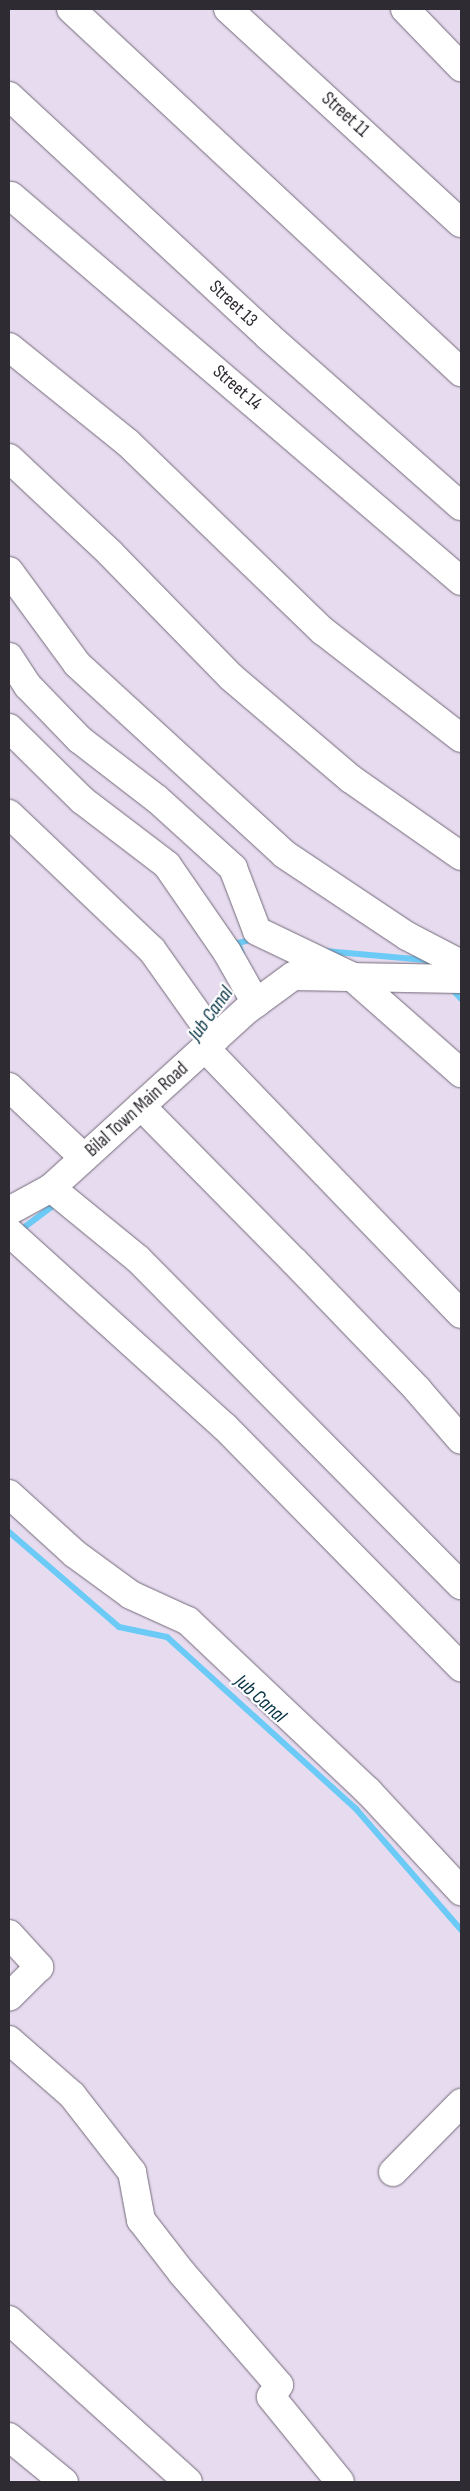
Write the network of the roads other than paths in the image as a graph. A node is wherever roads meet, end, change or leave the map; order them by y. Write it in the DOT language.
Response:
graph roads {
  1 [pos="71,9"];
  2 [pos="228,9"];
  3 [pos="405,9"];
  4 [pos="461,66"];
  5 [pos="9,96"];
  6 [pos="11,196"];
  7 [pos="461,223"];
  8 [pos="9,347"];
  9 [pos="461,372"];
  10 [pos="9,458"];
  11 [pos="461,506"];
  12 [pos="9,571"];
  13 [pos="461,581"];
  14 [pos="9,657"];
  15 [pos="9,728"];
  16 [pos="461,738"];
  17 [pos="9,814"];
  18 [pos="461,856"];
  19 [pos="461,964"];
  20 [pos="352,976"];
  21 [pos="461,979"];
  22 [pos="256,1003"];
  23 [pos="210,1044"];
  24 [pos="461,1073"];
  25 [pos="9,1086"];
  26 [pos="141,1106"];
  27 [pos="84,1158"];
  28 [pos="51,1188"];
  29 [pos="9,1211"];
  30 [pos="9,1232"];
  31 [pos="461,1314"];
  32 [pos="461,1440"];
  33 [pos="9,1494"];
  34 [pos="461,1585"];
  35 [pos="461,1667"];
  36 [pos="461,1892"];
  37 [pos="9,1934"];
  38 [pos="9,1997"];
  39 [pos="9,2040"];
  40 [pos="461,2103"];
  41 [pos="393,2172"];
  42 [pos="9,2320"];
  43 [pos="9,2437"];
  44 [pos="64,2482"];
  45 [pos="188,2482"];
  46 [pos="340,2482"];
  1 -- 9 [label="street"];
  2 -- 7 [label="street, Street 11"];
  3 -- 4 [label="street"];
  5 -- 11 [label="street, Street 13"];
  6 -- 13 [label="street, Street 14"];
  8 -- 16 [label="street"];
  10 -- 18 [label="street"];
  12 -- 19 [label="street"];
  14 -- 20 [label="street"];
  15 -- 22 [label="street"];
  17 -- 23 [label="street"];
  20 -- 21 [label="street, Bilal Town Main Road"];
  20 -- 22 [label="street, Bilal Town Main Road"];
  20 -- 24 [label="street"];
  22 -- 23 [label="street, Bilal Town Main Road"];
  23 -- 26 [label="street, Bilal Town Main Road"];
  23 -- 31 [label="street"];
  25 -- 27 [label="street"];
  26 -- 27 [label="street, Bilal Town Main Road"];
  26 -- 32 [label="street"];
  27 -- 28 [label="street, Bilal Town Main Road"];
  28 -- 29 [label="street, Bilal Town Main Road"];
  28 -- 34 [label="street"];
  30 -- 35 [label="street"];
  33 -- 36 [label="street"];
  37 -- 38 [label="street"];
  39 -- 46 [label="street"];
  40 -- 41 [label="street"];
  42 -- 45 [label="street"];
  43 -- 44 [label="street"];
}
